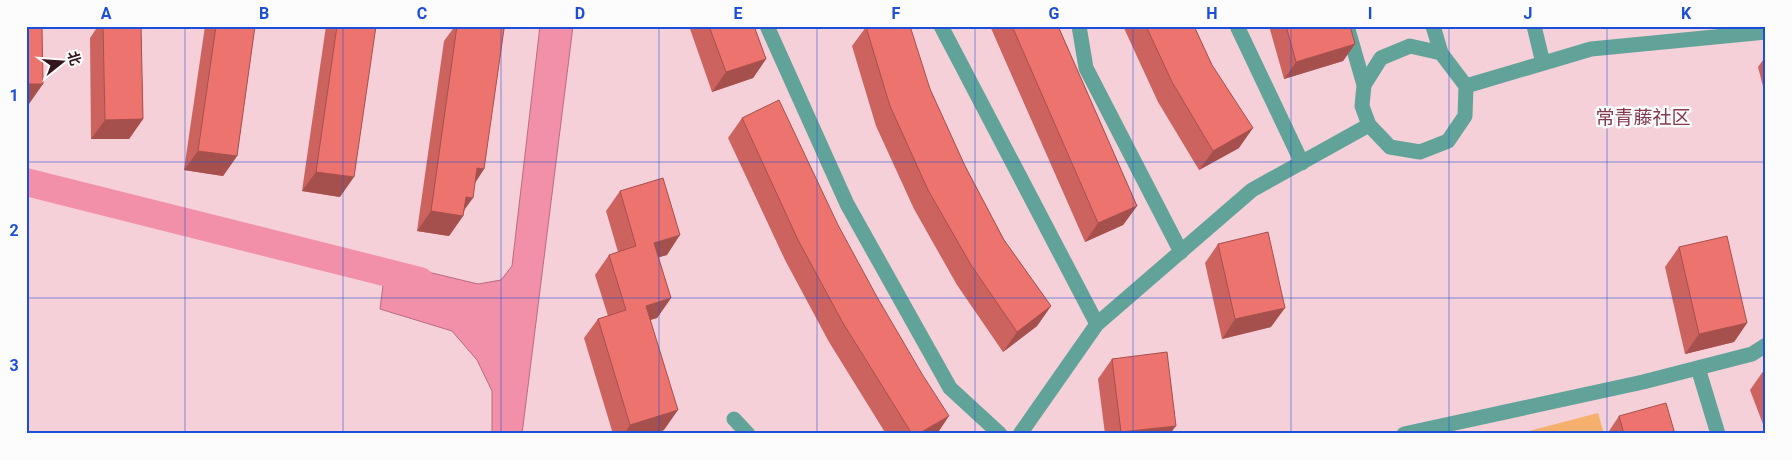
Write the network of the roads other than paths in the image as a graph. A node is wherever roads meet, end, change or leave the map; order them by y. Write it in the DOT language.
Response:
graph roads {
  1 [pos="767,26"];
  2 [pos="941,26"];
  3 [pos="1079,26"];
  4 [pos="1237,26"];
  5 [pos="1347,26"];
  6 [pos="1434,26"];
  7 [pos="1534,26"];
  8 [pos="1766,32"];
  9 [pos="1693,33"];
  10 [pos="1441,53"];
  11 [pos="1543,63"];
  12 [pos="1364,85"];
  13 [pos="1466,86"];
  14 [pos="1369,126"];
  15 [pos="1302,163"];
  16 [pos="1181,252"];
  17 [pos="1097,324"];
  18 [pos="1766,345"];
  19 [pos="1698,368"];
  20 [pos="734,419"];
  21 [pos="748,434"];
  22 [pos="1000,434"];
  23 [pos="1020,434"];
  24 [pos="1404,434"];
  25 [pos="1718,434"];
  1 -- 22 [label="lane"];
  2 -- 17 [label="lane"];
  3 -- 16 [label="lane"];
  4 -- 15 [label="lane"];
  5 -- 12 [label="lane"];
  6 -- 10 [label="lane"];
  7 -- 11 [label="lane"];
  8 -- 9 [label="lane"];
  9 -- 11 [label="lane"];
  10 -- 12 [label="lane"];
  10 -- 13 [label="lane"];
  11 -- 13 [label="lane"];
  12 -- 14 [label="lane"];
  13 -- 14 [label="lane"];
  14 -- 15 [label="lane"];
  15 -- 16 [label="lane"];
  16 -- 17 [label="lane"];
  17 -- 23 [label="lane"];
  18 -- 19 [label="lane"];
  19 -- 24 [label="lane"];
  19 -- 25 [label="lane"];
  20 -- 21 [label="lane"];
}
